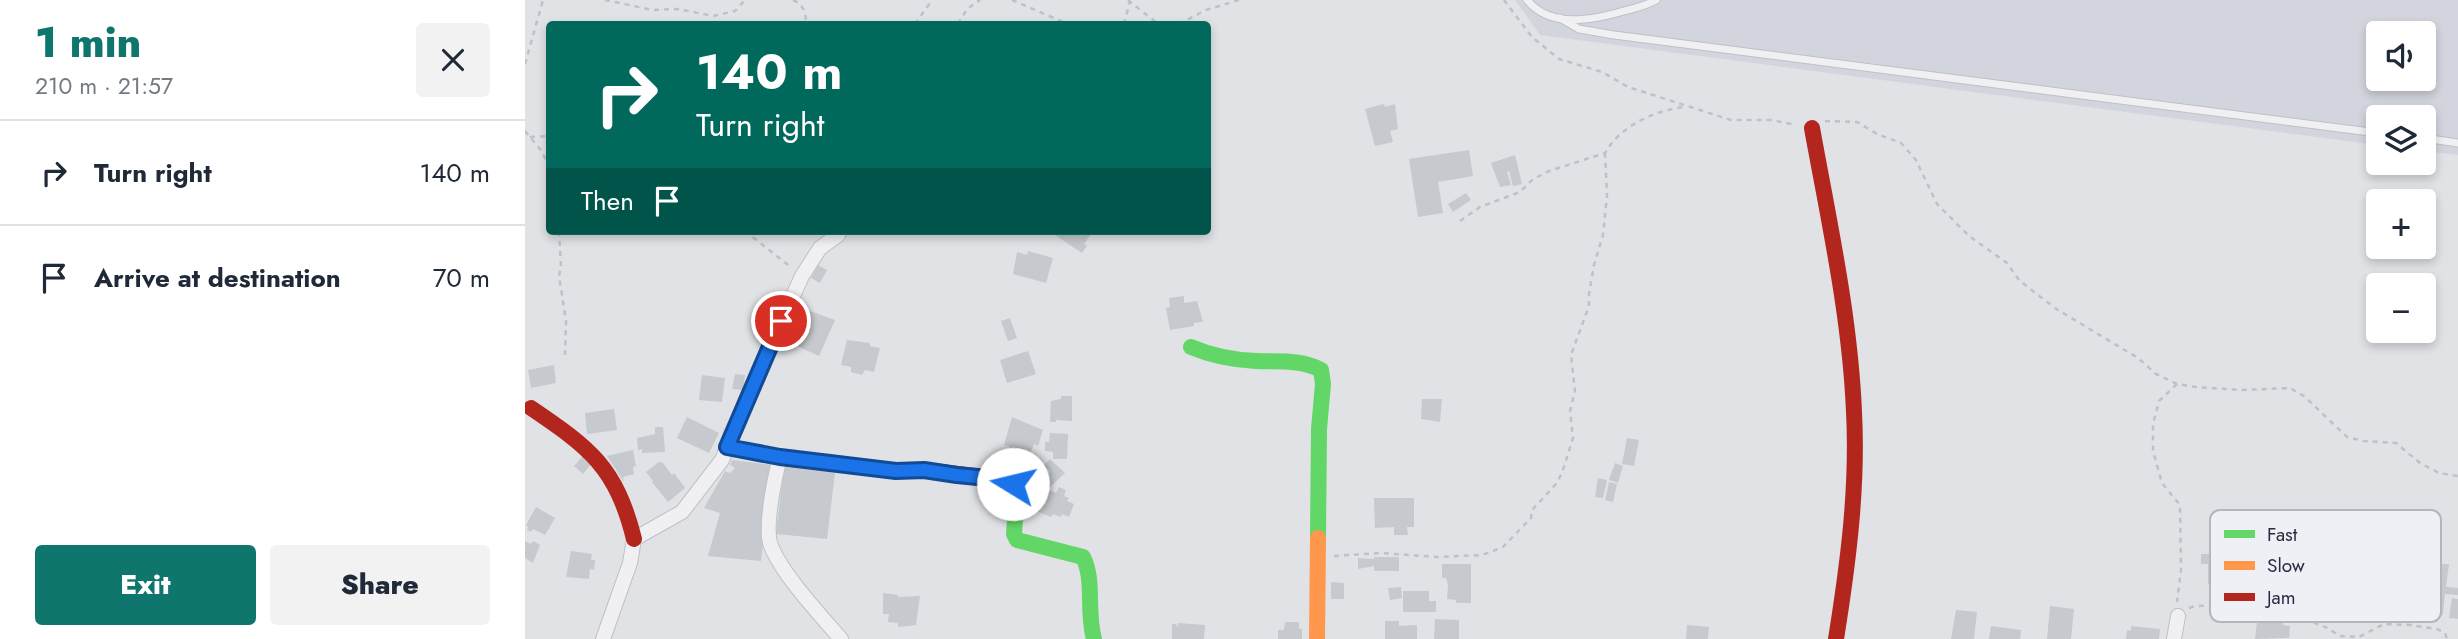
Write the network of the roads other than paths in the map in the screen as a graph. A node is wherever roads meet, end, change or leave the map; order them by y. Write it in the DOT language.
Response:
graph roads {
  1 [pos="1527,0"];
  2 [pos="1655,0"];
  3 [pos="1560,18"];
  4 [pos="1812,128"];
  5 [pos="2366,131"];
  6 [pos="2436,140"];
  7 [pos="2458,143"];
  8 [pos="818,235"];
  9 [pos="838,235"];
  10 [pos="820,248"];
  11 [pos="1191,347"];
  12 [pos="527,404"];
  13 [pos="727,447"];
  14 [pos="780,457"];
  15 [pos="634,539"];
  16 [pos="2178,616"];
  17 [pos="603,639"];
  18 [pos="841,639"];
  19 [pos="1094,639"];
  20 [pos="1317,639"];
  21 [pos="1836,639"];
  22 [pos="2174,639"];
  1 -- 3 [label="lane"];
  2 -- 3 [label="lane"];
  3 -- 5 [label="lane"];
  4 -- 21 [label="street"];
  6 -- 7 [label="lane"];
  8 -- 10 [label="street"];
  9 -- 10 [label="street"];
  10 -- 13 [label="street"];
  11 -- 20 [label="street"];
  12 -- 15 [label="street"];
  13 -- 14 [label="street"];
  13 -- 15 [label="street"];
  14 -- 18 [label="street"];
  14 -- 19 [label="street"];
  15 -- 17 [label="street"];
  16 -- 22 [label="street"];
}
